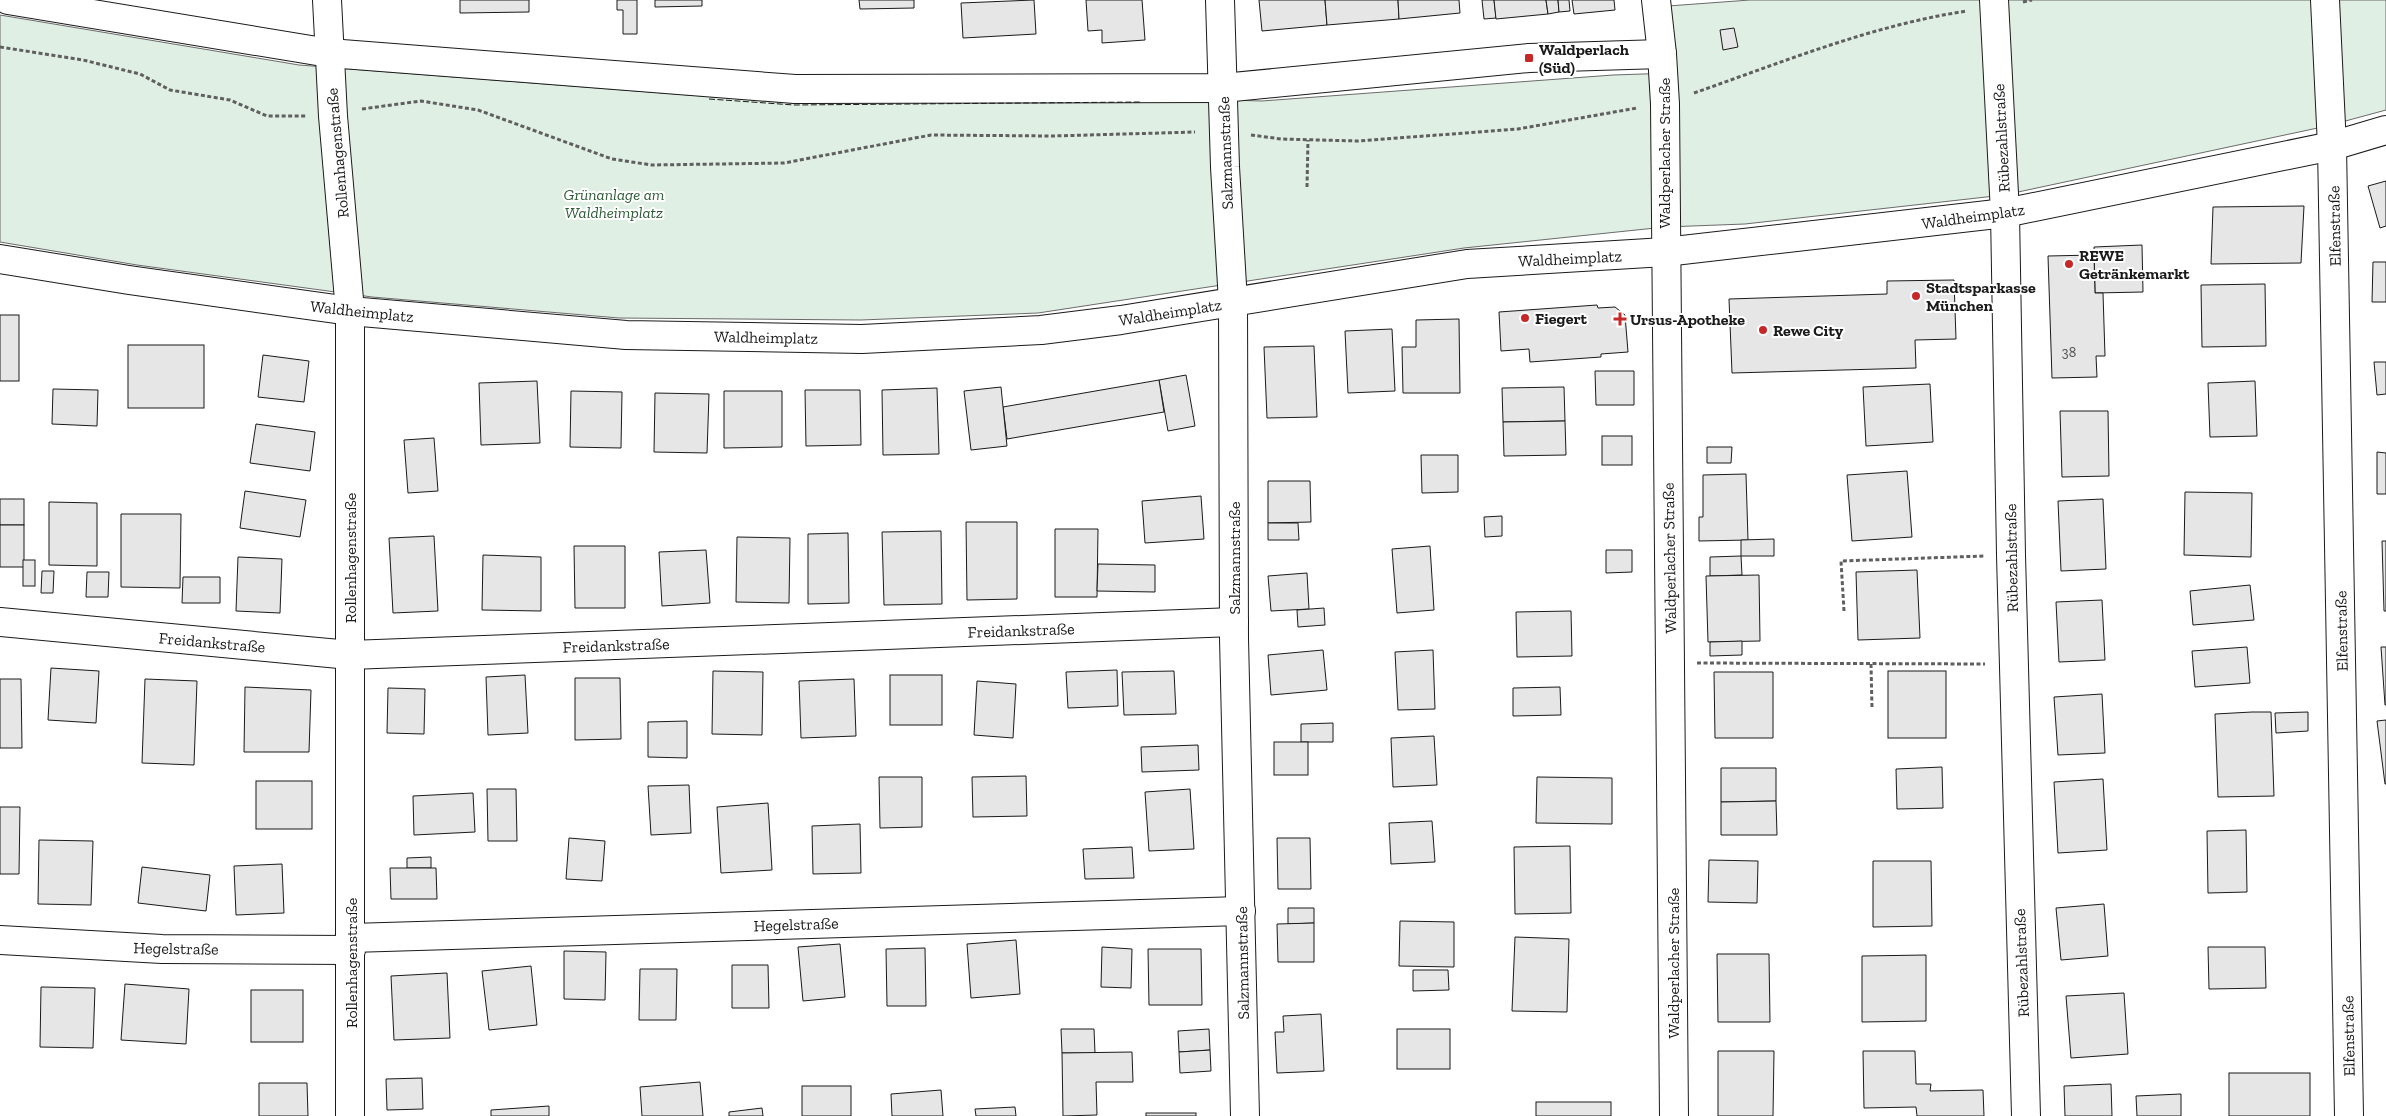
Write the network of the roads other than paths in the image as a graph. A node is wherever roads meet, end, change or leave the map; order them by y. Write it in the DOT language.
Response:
graph roads {
  1 [pos="8,0"];
  2 [pos="327,0"];
  3 [pos="1220,0"];
  4 [pos="1656,0"];
  5 [pos="1994,0"];
  6 [pos="2325,0"];
  7 [pos="329,53"];
  8 [pos="1662,54"];
  9 [pos="1223,88"];
  10 [pos="2386,130"];
  11 [pos="2332,146"];
  12 [pos="2005,213"];
  13 [pos="1665,252"];
  14 [pos="0,258"];
  15 [pos="1232,302"];
  16 [pos="350,311"];
  17 [pos="0,622"];
  18 [pos="1234,622"];
  19 [pos="350,655"];
  20 [pos="1240,911"];
  21 [pos="0,940"];
  22 [pos="351,944"];
  23 [pos="350,1116"];
  24 [pos="1245,1116"];
  25 [pos="1674,1116"];
  26 [pos="2026,1116"];
  27 [pos="2349,1116"];
  1 -- 7 [label="street"];
  2 -- 7 [label="street, Rollenhagenstraße"];
  3 -- 9 [label="street, Salzmannstraße"];
  4 -- 8 [label="street, Waldperlacher Straße"];
  5 -- 12 [label="street, Rübezahlstraße"];
  6 -- 11 [label="street, Elfenstraße"];
  7 -- 9 [label="street"];
  7 -- 16 [label="street, Rollenhagenstraße"];
  8 -- 9 [label="street"];
  8 -- 13 [label="street, Waldperlacher Straße"];
  9 -- 15 [label="street, Salzmannstraße"];
  10 -- 11 [label="street, Waldheimplatz"];
  11 -- 12 [label="street, Waldheimplatz"];
  11 -- 27 [label="street, Elfenstraße"];
  12 -- 13 [label="street, Waldheimplatz"];
  12 -- 26 [label="street, Rübezahlstraße"];
  13 -- 15 [label="street, Waldheimplatz"];
  13 -- 25 [label="street, Waldperlacher Straße"];
  14 -- 16 [label="street, Waldheimplatz"];
  15 -- 16 [label="street, Waldheimplatz"];
  15 -- 18 [label="street, Salzmannstraße"];
  16 -- 19 [label="street, Rollenhagenstraße"];
  17 -- 19 [label="street, Freidankstraße"];
  18 -- 19 [label="street, Freidankstraße"];
  18 -- 20 [label="street, Salzmannstraße"];
  19 -- 22 [label="street, Rollenhagenstraße"];
  20 -- 22 [label="street, Hegelstraße"];
  20 -- 24 [label="street, Salzmannstraße"];
  21 -- 22 [label="street, Hegelstraße"];
  22 -- 23 [label="street, Rollenhagenstraße"];
}
